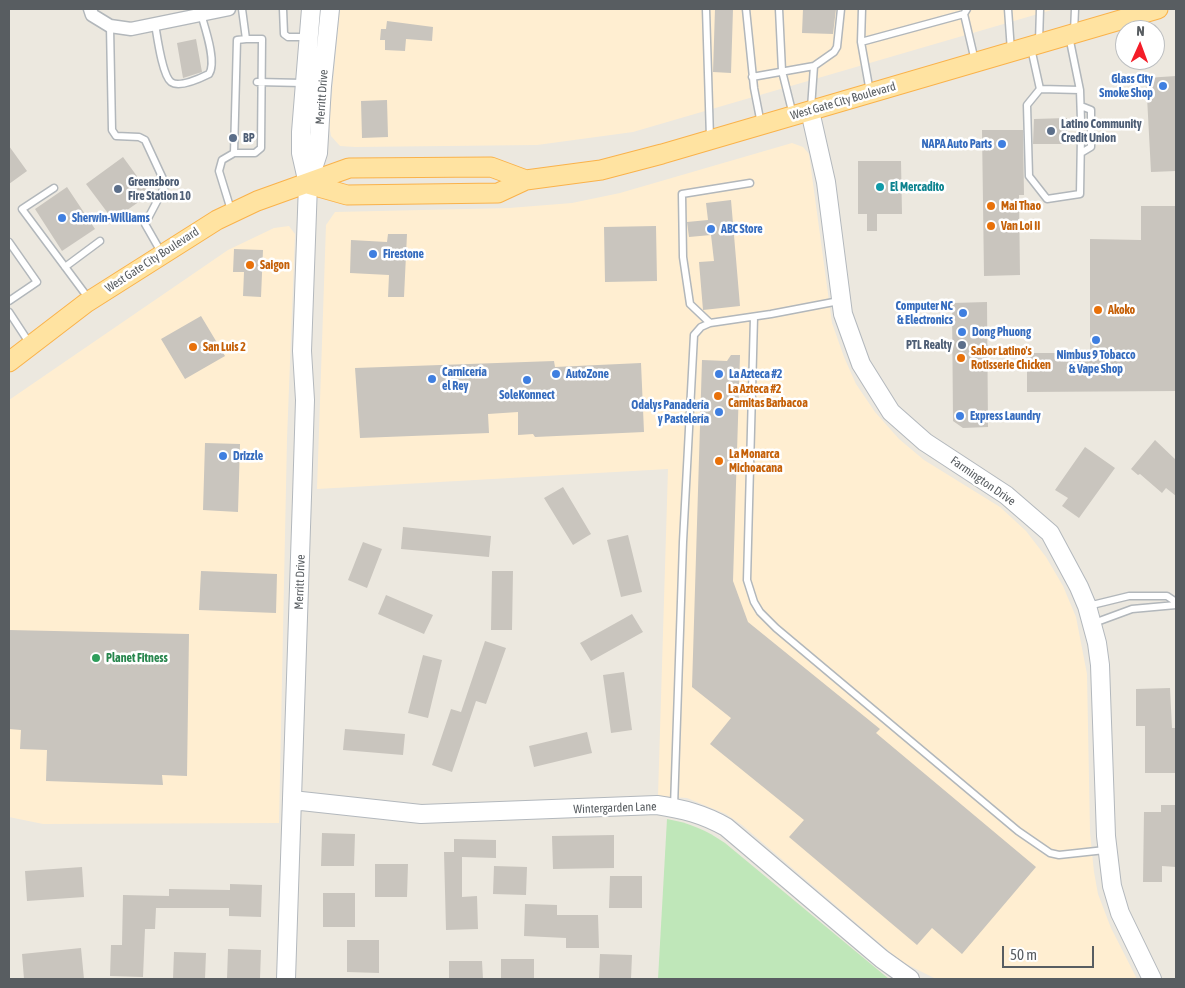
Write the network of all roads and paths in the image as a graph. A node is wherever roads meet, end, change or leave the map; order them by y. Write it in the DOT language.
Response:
graph roads {
  1 [pos="90,9"];
  2 [pos="229,9"];
  3 [pos="242,9"];
  4 [pos="283,9"];
  5 [pos="312,9"];
  6 [pos="330,9"];
  7 [pos="706,9"];
  8 [pos="746,9"];
  9 [pos="779,9"];
  10 [pos="841,9"];
  11 [pos="862,9"];
  12 [pos="1008,9"];
  13 [pos="1040,9"];
  14 [pos="1075,9"];
  15 [pos="1158,9"];
  16 [pos="966,11"];
  17 [pos="201,14"];
  18 [pos="155,24"];
  19 [pos="110,26"];
  20 [pos="1072,34"];
  21 [pos="309,37"];
  22 [pos="246,39"];
  23 [pos="861,42"];
  24 [pos="1035,45"];
  25 [pos="1011,52"];
  26 [pos="975,63"];
  27 [pos="814,66"];
  28 [pos="782,72"];
  29 [pos="752,77"];
  30 [pos="260,82"];
  31 [pos="305,83"];
  32 [pos="1040,89"];
  33 [pos="1080,90"];
  34 [pos="870,94"];
  35 [pos="1081,106"];
  36 [pos="802,114"];
  37 [pos="1081,121"];
  38 [pos="761,125"];
  39 [pos="1081,135"];
  40 [pos="710,140"];
  41 [pos="234,153"];
  42 [pos="1081,154"];
  43 [pos="526,180"];
  44 [pos="750,183"];
  45 [pos="308,184"];
  46 [pos="54,188"];
  47 [pos="232,213"];
  48 [pos="100,241"];
  49 [pos="9,242"];
  50 [pos="162,253"];
  51 [pos="65,267"];
  52 [pos="90,300"];
  53 [pos="841,300"];
  54 [pos="9,301"];
  55 [pos="9,312"];
  56 [pos="754,317"];
  57 [pos="710,323"];
  58 [pos="31,345"];
  59 [pos="9,362"];
  60 [pos="1176,604"];
  61 [pos="1087,606"];
  62 [pos="1093,623"];
  63 [pos="292,800"];
  64 [pos="674,808"];
  65 [pos="1107,849"];
  66 [pos="286,979"];
  67 [pos="910,979"];
  68 [pos="1152,979"];
  1 -- 19 [label="street"];
  2 -- 17 [label="street"];
  3 -- 22 [label="lane"];
  4 -- 21 [label="lane"];
  5 -- 21 [label="street, Merritt Drive"];
  6 -- 45 [label="street, Merritt Drive"];
  7 -- 40 [label="lane"];
  8 -- 29 [label="lane"];
  9 -- 28 [label="lane"];
  10 -- 27 [label="lane"];
  11 -- 23 [label="lane"];
  12 -- 25 [label="lane"];
  13 -- 24 [label="lane"];
  14 -- 20 [label="lane"];
  15 -- 20 [label="main road, West Gate City Boulevard"];
  16 -- 23 [label="lane"];
  16 -- 26 [label="lane"];
  17 -- 18 [label="street"];
  17 -- 18 [label="lane"];
  18 -- 19 [label="street"];
  19 -- 50 [label="lane"];
  20 -- 24 [label="main road, West Gate City Boulevard"];
  20 -- 33 [label="lane"];
  21 -- 31 [label="street, Merritt Drive"];
  22 -- 30 [label="lane"];
  22 -- 41 [label="lane"];
  23 -- 34 [label="lane"];
  24 -- 25 [label="main road, West Gate City Boulevard"];
  24 -- 32 [label="lane"];
  25 -- 26 [label="main road, West Gate City Boulevard"];
  26 -- 34 [label="main road, West Gate City Boulevard"];
  27 -- 28 [label="lane"];
  27 -- 36 [label="lane"];
  28 -- 29 [label="lane"];
  28 -- 36 [label="lane"];
  29 -- 38 [label="lane"];
  30 -- 31 [label="lane"];
  30 -- 41 [label="lane"];
  31 -- 45 [label="street, Merritt Drive"];
  32 -- 33 [label="lane"];
  32 -- 42 [label="lane"];
  33 -- 35 [label="lane"];
  34 -- 36 [label="main road, West Gate City Boulevard"];
  35 -- 37 [label="lane"];
  35 -- 42 [label="lane"];
  36 -- 38 [label="main road, West Gate City Boulevard"];
  36 -- 53 [label="street, Farmington Drive"];
  38 -- 40 [label="main road, West Gate City Boulevard"];
  39 -- 42 [label="lane"];
  40 -- 43 [label="main road, West Gate City Boulevard"];
  41 -- 47 [label="lane"];
  43 -- 45 [label="main road, West Gate City Boulevard"];
  43 -- 45 [label="main road, West Gate City Boulevard"];
  44 -- 57 [label="lane"];
  45 -- 47 [label="main road, West Gate City Boulevard"];
  45 -- 63 [label="street, Merritt Drive"];
  46 -- 51 [label="lane"];
  47 -- 50 [label="main road, West Gate City Boulevard"];
  48 -- 51 [label="lane"];
  49 -- 54 [label="lane"];
  50 -- 52 [label="main road, West Gate City Boulevard"];
  51 -- 52 [label="lane"];
  52 -- 58 [label="main road, West Gate City Boulevard"];
  53 -- 56 [label="lane"];
  53 -- 61 [label="street, Farmington Drive"];
  55 -- 58 [label="lane"];
  56 -- 57 [label="lane"];
  56 -- 65 [label="lane"];
  57 -- 64 [label="lane"];
  58 -- 59 [label="main road, West Gate City Boulevard"];
  60 -- 61 [label="lane"];
  60 -- 62 [label="lane"];
  61 -- 62 [label="street, Farmington Drive"];
  62 -- 65 [label="street, Farmington Drive"];
  63 -- 64 [label="street, Wintergarden Lane"];
  63 -- 66 [label="street, Merritt Drive"];
  64 -- 67 [label="street, Wintergarden Lane"];
  65 -- 68 [label="street, Farmington Drive"];
}
